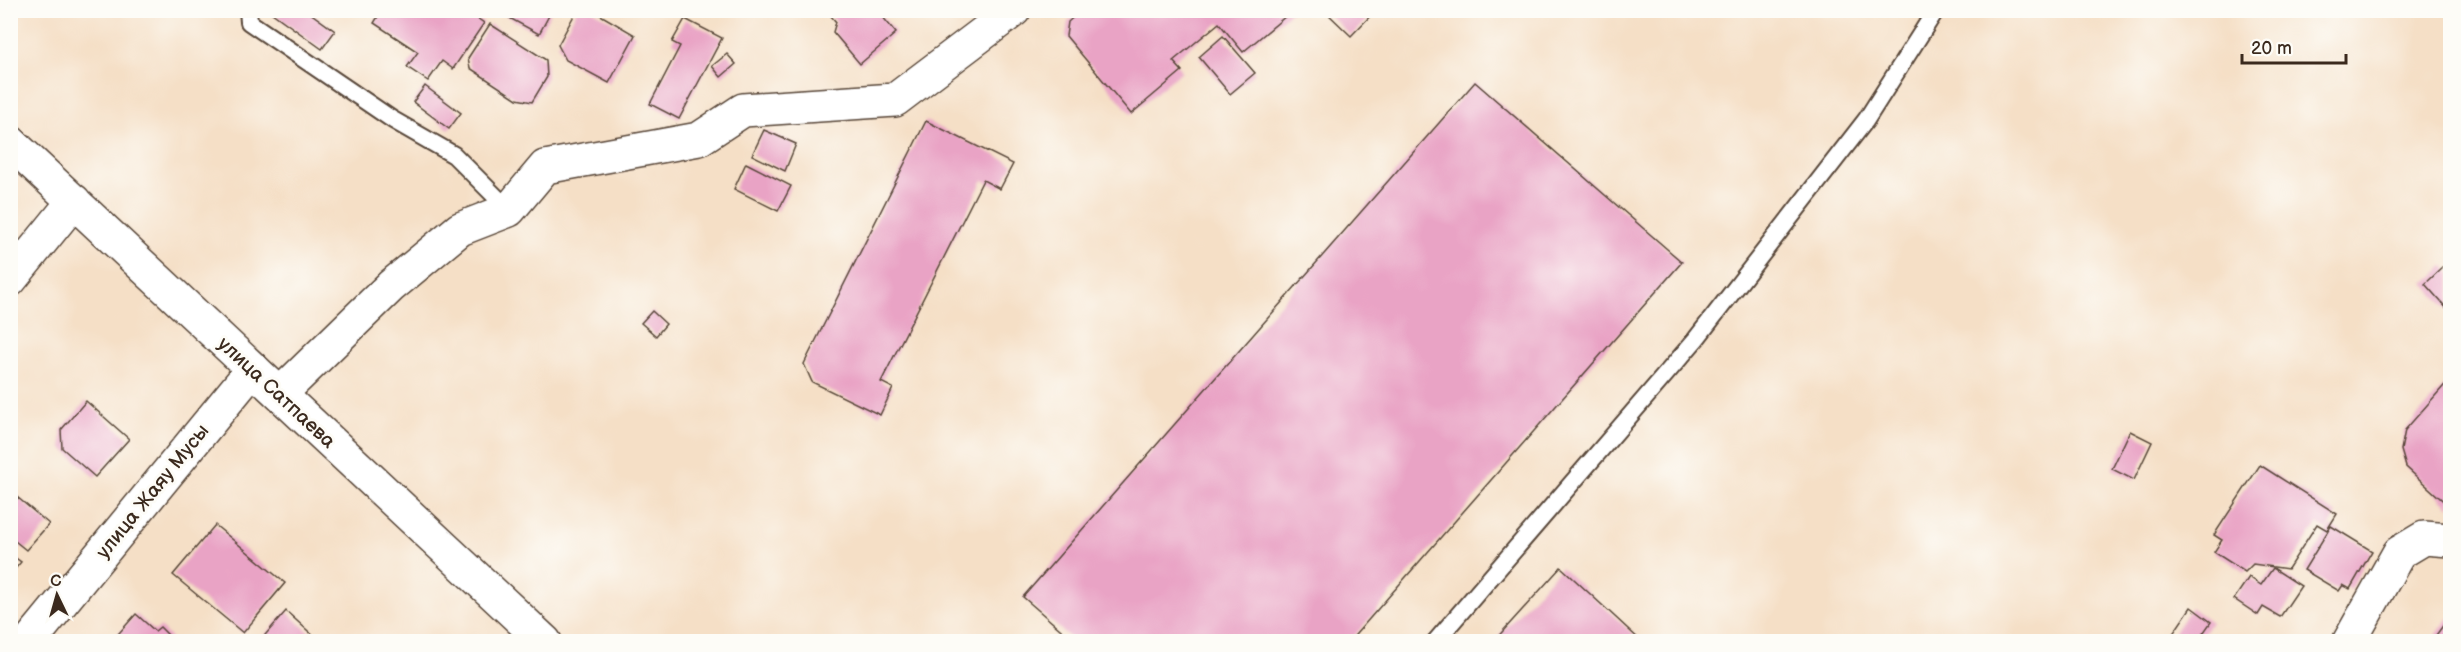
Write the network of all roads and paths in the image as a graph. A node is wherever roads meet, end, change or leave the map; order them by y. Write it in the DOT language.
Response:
graph roads {
  1 [pos="248,10"];
  2 [pos="1014,10"];
  3 [pos="1936,10"];
  4 [pos="10,142"];
  5 [pos="74,201"];
  6 [pos="509,210"];
  7 [pos="10,280"];
  8 [pos="253,369"];
  9 [pos="280,394"];
  10 [pos="2451,540"];
  11 [pos="29,642"];
  12 [pos="545,642"];
  13 [pos="1435,642"];
  14 [pos="2349,642"];
  1 -- 6 [label="lane"];
  2 -- 6 [label="street"];
  3 -- 13 [label="lane"];
  4 -- 5 [label="street, улица Сатпаева"];
  5 -- 7 [label="street"];
  5 -- 8 [label="street, улица Сатпаева"];
  6 -- 9 [label="street"];
  8 -- 9 [label="street, улица Сатпаева"];
  8 -- 11 [label="street, улица Жаяу Мусы"];
  9 -- 12 [label="street, улица Сатпаева"];
  10 -- 14 [label="street"];
}
